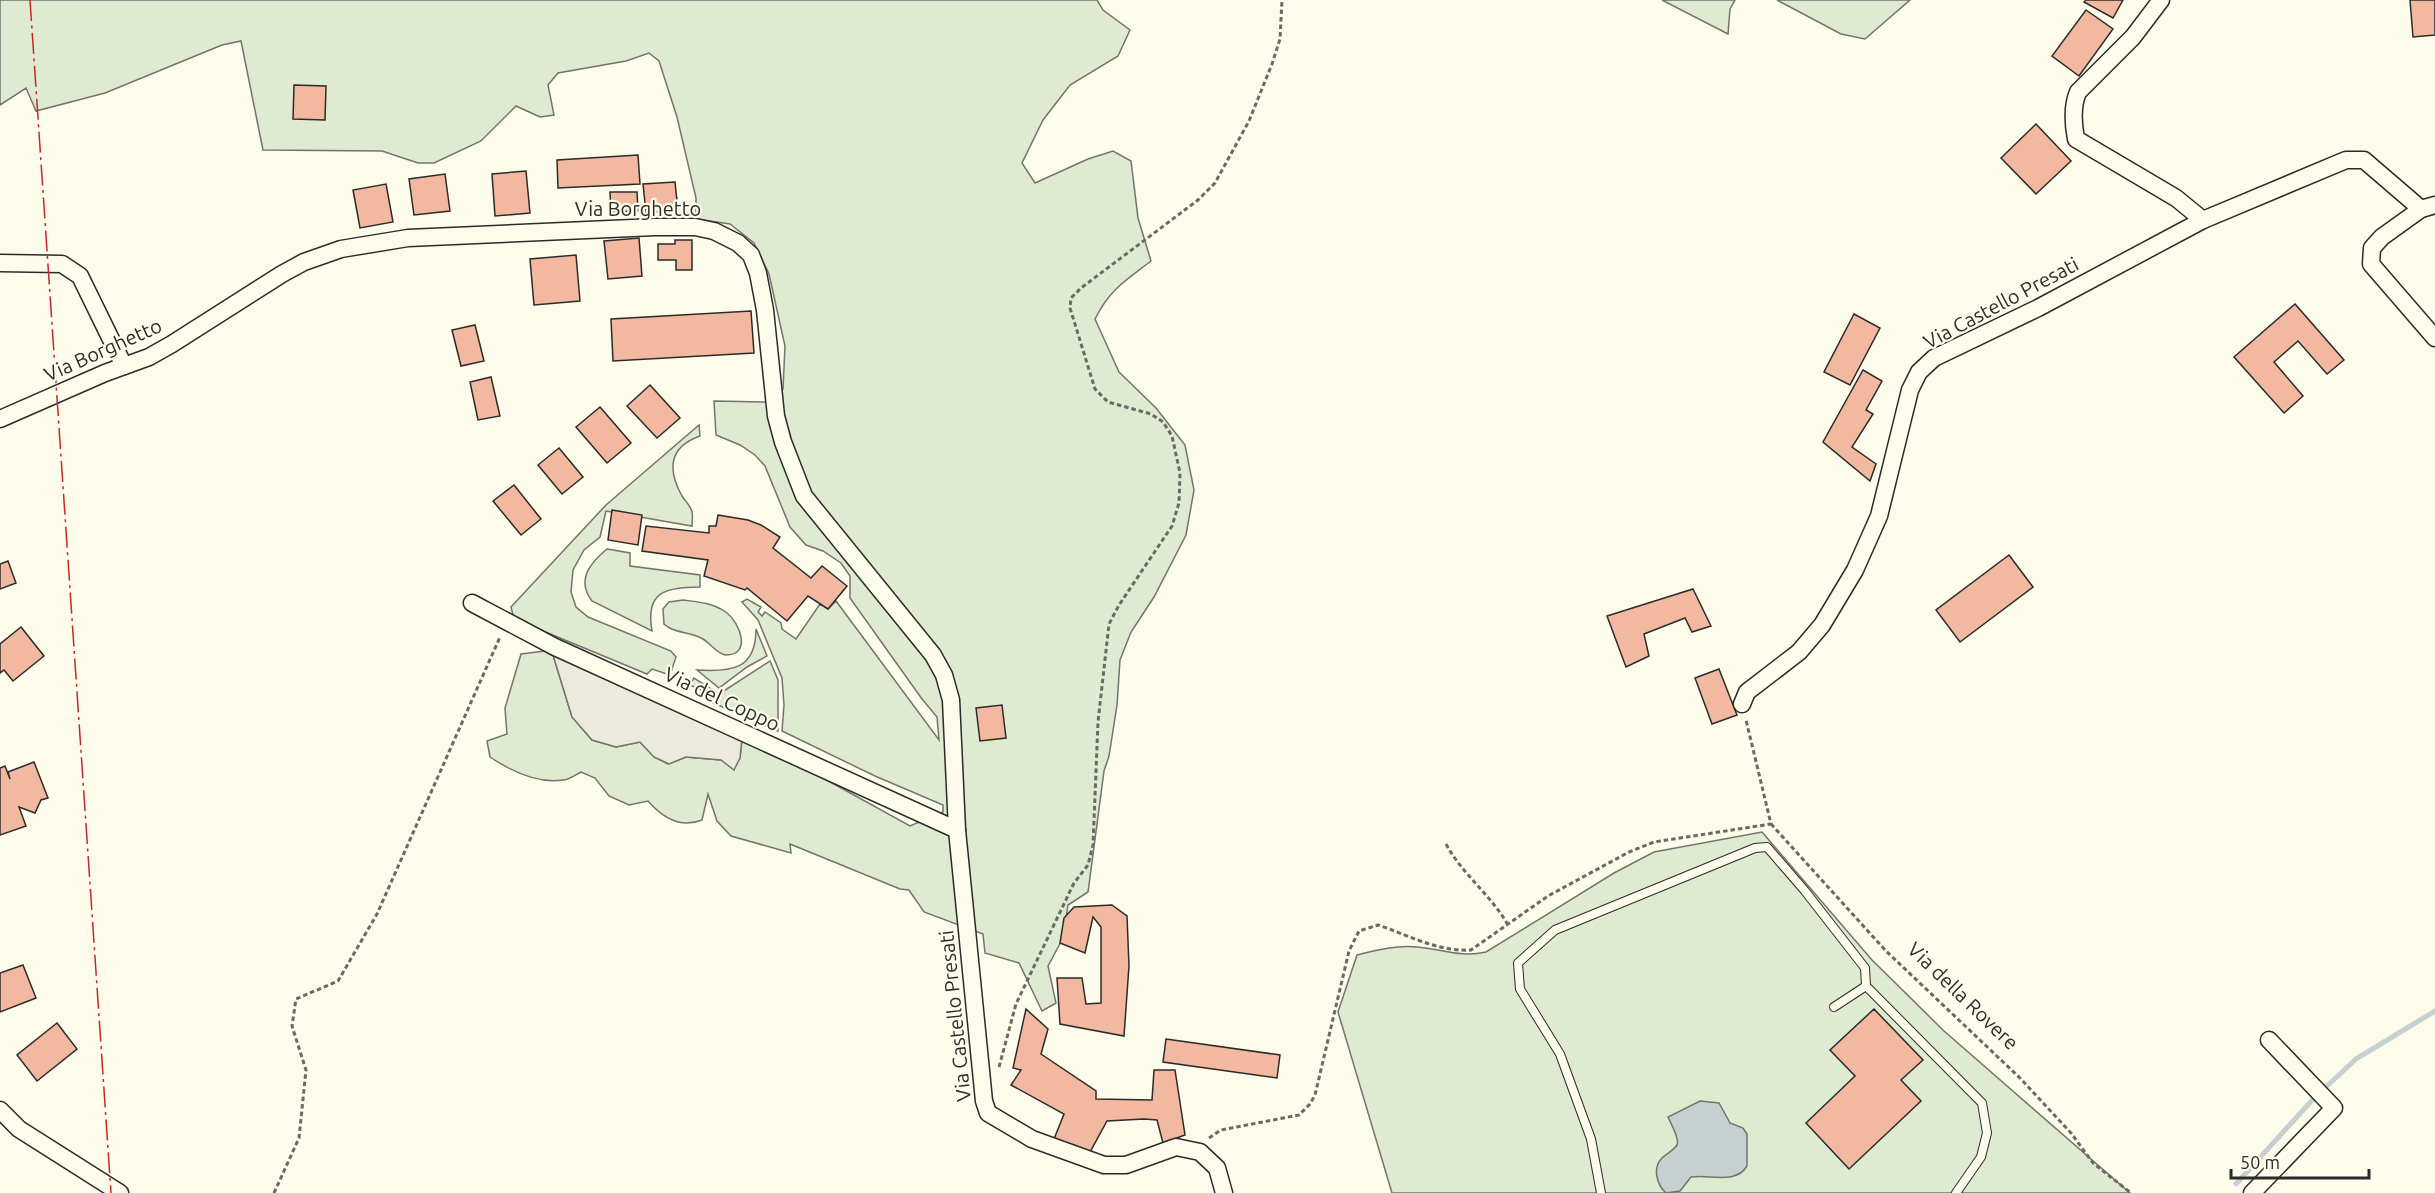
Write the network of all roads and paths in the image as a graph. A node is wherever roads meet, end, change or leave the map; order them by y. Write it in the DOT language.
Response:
graph roads {
  1 [pos="1282,0"];
  2 [pos="2161,0"];
  3 [pos="2428,207"];
  4 [pos="2202,220"];
  5 [pos="0,263"];
  6 [pos="2435,338"];
  7 [pos="124,366"];
  8 [pos="0,419"];
  9 [pos="472,603"];
  10 [pos="507,621"];
  11 [pos="1742,704"];
  12 [pos="1771,824"];
  13 [pos="957,830"];
  14 [pos="1446,844"];
  15 [pos="1508,925"];
  16 [pos="1866,986"];
  17 [pos="1834,1007"];
  18 [pos="2269,1040"];
  19 [pos="984,1101"];
  20 [pos="0,1110"];
  21 [pos="1200,1152"];
  22 [pos="120,1193"];
  23 [pos="274,1193"];
  24 [pos="1224,1193"];
  25 [pos="1601,1193"];
  26 [pos="1956,1193"];
  27 [pos="2131,1193"];
  28 [pos="2252,1193"];
  1 -- 19 [label="path"];
  2 -- 4 [label="street"];
  3 -- 4 [label="street, Via Castello Presati"];
  3 -- 6 [label="street, Via Castello Presati"];
  4 -- 11 [label="street, Via Castello Presati"];
  5 -- 7 [label="street"];
  7 -- 8 [label="street, Via Borghetto"];
  7 -- 13 [label="street, Via Borghetto"];
  9 -- 10 [label="street, Via del Coppo"];
  10 -- 13 [label="street, Via del Coppo"];
  10 -- 23 [label="path"];
  11 -- 12 [label="path"];
  12 -- 15 [label="path"];
  12 -- 27 [label="path, Via della Rovere"];
  13 -- 19 [label="street, Via Castello Presati"];
  14 -- 15 [label="path"];
  15 -- 21 [label="path"];
  16 -- 17 [label="lane"];
  16 -- 25 [label="lane"];
  16 -- 26 [label="lane"];
  18 -- 28 [label="street"];
  19 -- 21 [label="street, Via Castello Presati"];
  20 -- 22 [label="street"];
  21 -- 24 [label="street"];
}
